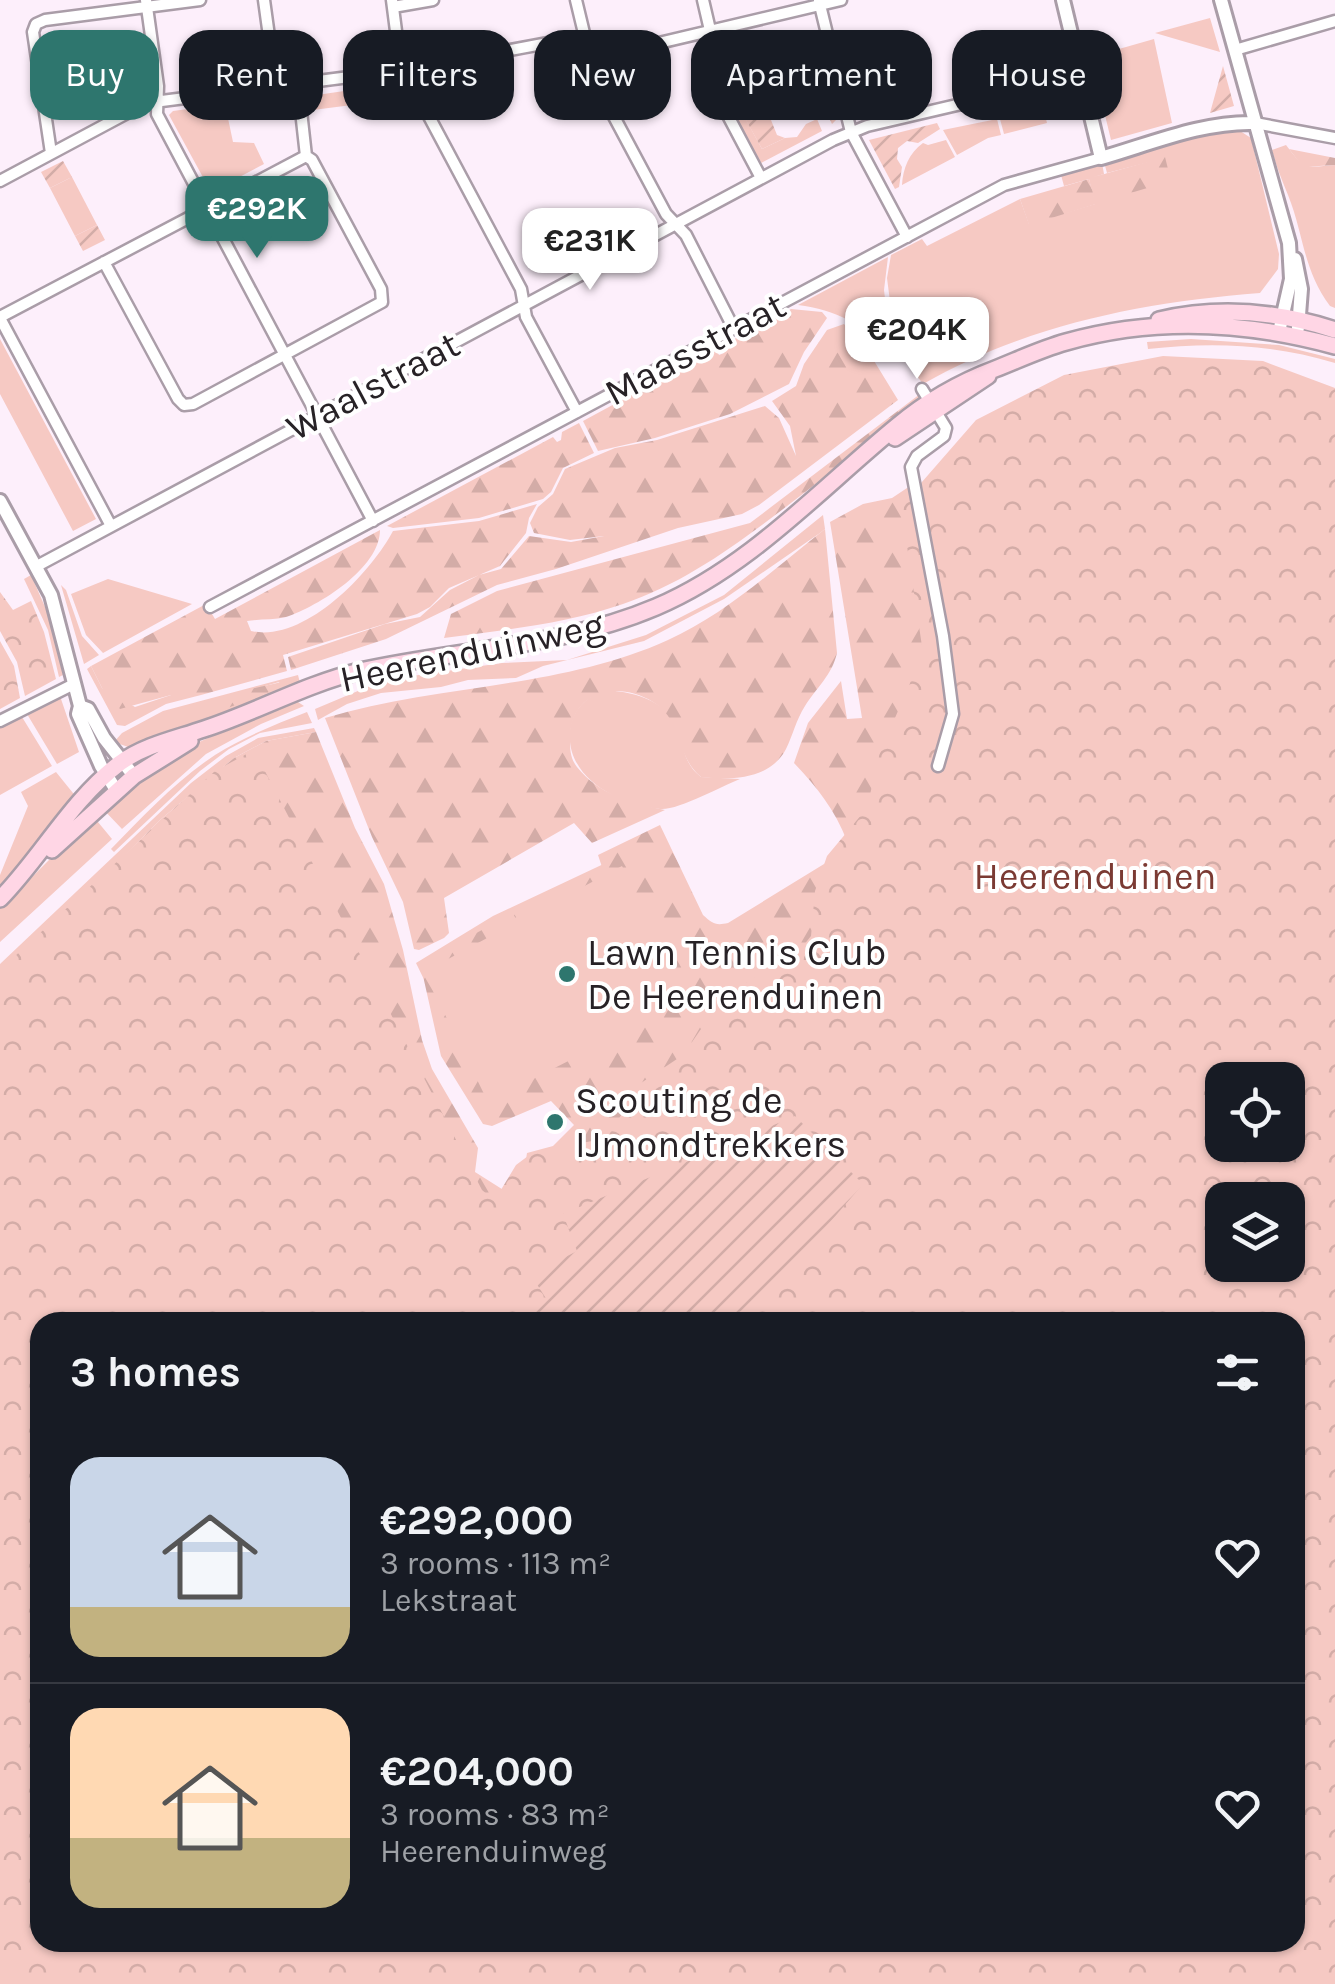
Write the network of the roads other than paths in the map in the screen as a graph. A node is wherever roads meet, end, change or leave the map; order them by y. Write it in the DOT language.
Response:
graph roads {
  1 [pos="200,0"];
  2 [pos="264,0"];
  3 [pos="433,0"];
  4 [pos="576,0"];
  5 [pos="703,0"];
  6 [pos="841,0"];
  7 [pos="1063,0"];
  8 [pos="1221,0"];
  9 [pos="820,2"];
  10 [pos="146,3"];
  11 [pos="392,4"];
  12 [pos="1335,20"];
  13 [pos="150,30"];
  14 [pos="268,30"];
  15 [pos="396,30"];
  16 [pos="584,30"];
  17 [pos="710,30"];
  18 [pos="1070,30"];
  19 [pos="1234,50"];
  20 [pos="952,107"];
  21 [pos="159,118"];
  22 [pos="114,120"];
  23 [pos="302,120"];
  24 [pos="431,120"];
  25 [pos="616,120"];
  26 [pos="731,120"];
  27 [pos="1092,120"];
  28 [pos="1255,123"];
  29 [pos="851,132"];
  30 [pos="1335,138"];
  31 [pos="51,153"];
  32 [pos="306,156"];
  33 [pos="1101,158"];
  34 [pos="761,178"];
  35 [pos="0,181"];
  36 [pos="206,206"];
  37 [pos="676,224"];
  38 [pos="907,237"];
  39 [pos="1289,243"];
  40 [pos="104,262"];
  41 [pos="525,304"];
  42 [pos="0,317"];
  43 [pos="1281,324"];
  44 [pos="734,328"];
  45 [pos="1298,328"];
  46 [pos="1335,330"];
  47 [pos="1335,346"];
  48 [pos="284,354"];
  49 [pos="930,400"];
  50 [pos="576,412"];
  51 [pos="317,416"];
  52 [pos="0,501"];
  53 [pos="373,522"];
  54 [pos="111,526"];
  55 [pos="37,566"];
  56 [pos="210,608"];
  57 [pos="74,684"];
  58 [pos="80,706"];
  59 [pos="0,721"];
  60 [pos="205,729"];
  61 [pos="122,762"];
  62 [pos="938,766"];
  63 [pos="106,775"];
  64 [pos="134,776"];
  65 [pos="116,790"];
  66 [pos="26,872"];
  67 [pos="0,899"];
  1 -- 10 [label="street"];
  2 -- 14 [label="street"];
  3 -- 11 [label="street"];
  4 -- 16 [label="street"];
  5 -- 17 [label="street"];
  6 -- 9 [label="street"];
  7 -- 18 [label="street"];
  8 -- 19 [label="street"];
  9 -- 17 [label="street"];
  9 -- 29 [label="street"];
  10 -- 13 [label="street"];
  10 -- 31 [label="street"];
  11 -- 15 [label="street"];
  12 -- 19 [label="street"];
  19 -- 28 [label="street"];
  20 -- 29 [label="street, Waalstraat"];
  21 -- 36 [label="street"];
  22 -- 31 [label="street"];
  23 -- 32 [label="street"];
  24 -- 41 [label="street"];
  25 -- 37 [label="street"];
  26 -- 34 [label="street"];
  27 -- 33 [label="street"];
  28 -- 30 [label="street"];
  28 -- 33 [label="street, Maasstraat"];
  28 -- 39 [label="street"];
  29 -- 34 [label="street, Waalstraat"];
  29 -- 38 [label="street"];
  31 -- 35 [label="street"];
  32 -- 36 [label="street"];
  32 -- 48 [label="street"];
  33 -- 38 [label="street, Maasstraat"];
  34 -- 37 [label="street, Waalstraat"];
  36 -- 40 [label="street"];
  36 -- 48 [label="street"];
  37 -- 41 [label="street, Waalstraat"];
  37 -- 44 [label="street"];
  38 -- 44 [label="street, Maasstraat"];
  39 -- 43 [label="street"];
  39 -- 45 [label="street"];
  40 -- 42 [label="street"];
  40 -- 48 [label="street"];
  41 -- 50 [label="street"];
  41 -- 51 [label="street, Waalstraat"];
  42 -- 54 [label="street"];
  43 -- 45 [label="main road, Heerenduinweg"];
  43 -- 49 [label="main road, Heerenduinweg"];
  44 -- 50 [label="street, Maasstraat"];
  45 -- 46 [label="main road, Heerenduinweg"];
  45 -- 47 [label="main road, Heerenduinweg"];
  48 -- 51 [label="street"];
  49 -- 60 [label="main road, Heerenduinweg"];
  49 -- 62 [label="street"];
  50 -- 53 [label="street, Maasstraat"];
  51 -- 53 [label="street"];
  51 -- 54 [label="street, Waalstraat"];
  52 -- 55 [label="street"];
  53 -- 56 [label="street, Maasstraat"];
  54 -- 55 [label="street, Waalstraat"];
  55 -- 57 [label="street"];
  57 -- 58 [label="street"];
  57 -- 59 [label="street"];
  58 -- 61 [label="street"];
  58 -- 63 [label="street"];
  60 -- 61 [label="main road, Heerenduinweg"];
  60 -- 64 [label="main road, Heerenduinweg"];
  61 -- 63 [label="main road, Heerenduinweg"];
  61 -- 64 [label="street"];
  63 -- 65 [label="street"];
  63 -- 66 [label="main road, Heerenduinweg"];
  64 -- 65 [label="main road, Heerenduinweg"];
  65 -- 66 [label="main road, Heerenduinweg"];
  66 -- 67 [label="main road, Heerenduinweg"];
}
